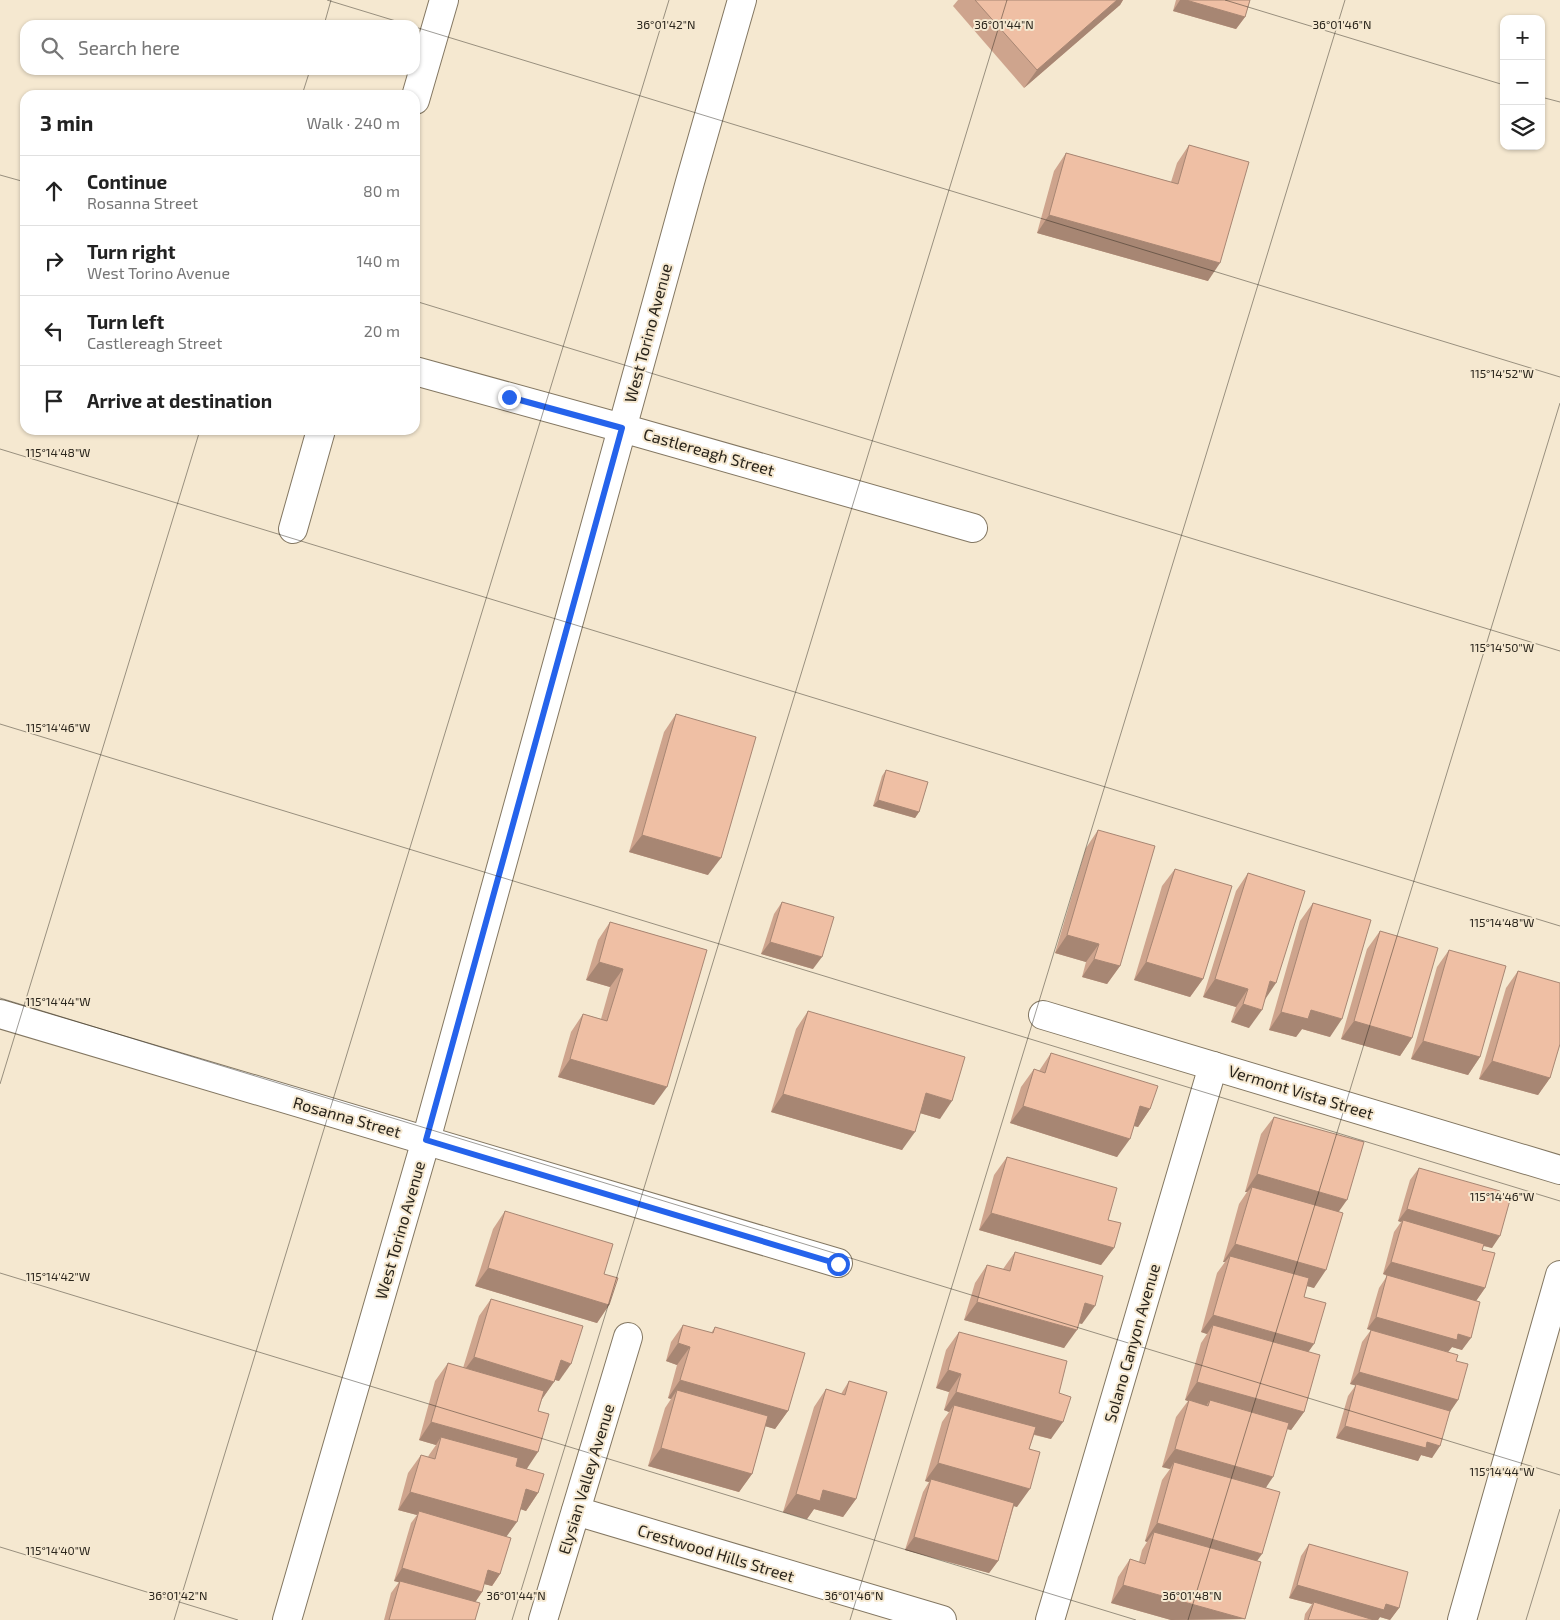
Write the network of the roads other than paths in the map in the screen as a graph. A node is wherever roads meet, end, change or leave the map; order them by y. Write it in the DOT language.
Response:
graph roads {
  1 [pos="444,0"];
  2 [pos="742,0"];
  3 [pos="418,90"];
  4 [pos="420,372"];
  5 [pos="622,428"];
  6 [pos="321,435"];
  7 [pos="973,528"];
  8 [pos="293,529"];
  9 [pos="0,1014"];
  10 [pos="1043,1015"];
  11 [pos="1213,1066"];
  12 [pos="426,1140"];
  13 [pos="1560,1170"];
  14 [pos="838,1264"];
  15 [pos="1560,1275"];
  16 [pos="628,1337"];
  17 [pos="576,1511"];
  18 [pos="287,1620"];
  19 [pos="543,1620"];
  20 [pos="942,1620"];
  21 [pos="1050,1620"];
  22 [pos="1462,1620"];
  1 -- 3 [label="street"];
  2 -- 5 [label="street, West Torino Avenue"];
  4 -- 5 [label="street, Castlereagh Street"];
  5 -- 7 [label="street, Castlereagh Street"];
  5 -- 12 [label="street, West Torino Avenue"];
  6 -- 8 [label="street"];
  9 -- 12 [label="street, Rosanna Street"];
  10 -- 11 [label="street, Vermont Vista Street"];
  11 -- 13 [label="street, Vermont Vista Street"];
  11 -- 21 [label="street, Solano Canyon Avenue"];
  12 -- 14 [label="street, Rosanna Street"];
  12 -- 18 [label="street, West Torino Avenue"];
  15 -- 22 [label="street"];
  16 -- 17 [label="street, Elysian Valley Avenue"];
  17 -- 19 [label="street, Elysian Valley Avenue"];
  17 -- 20 [label="street, Crestwood Hills Street"];
}
